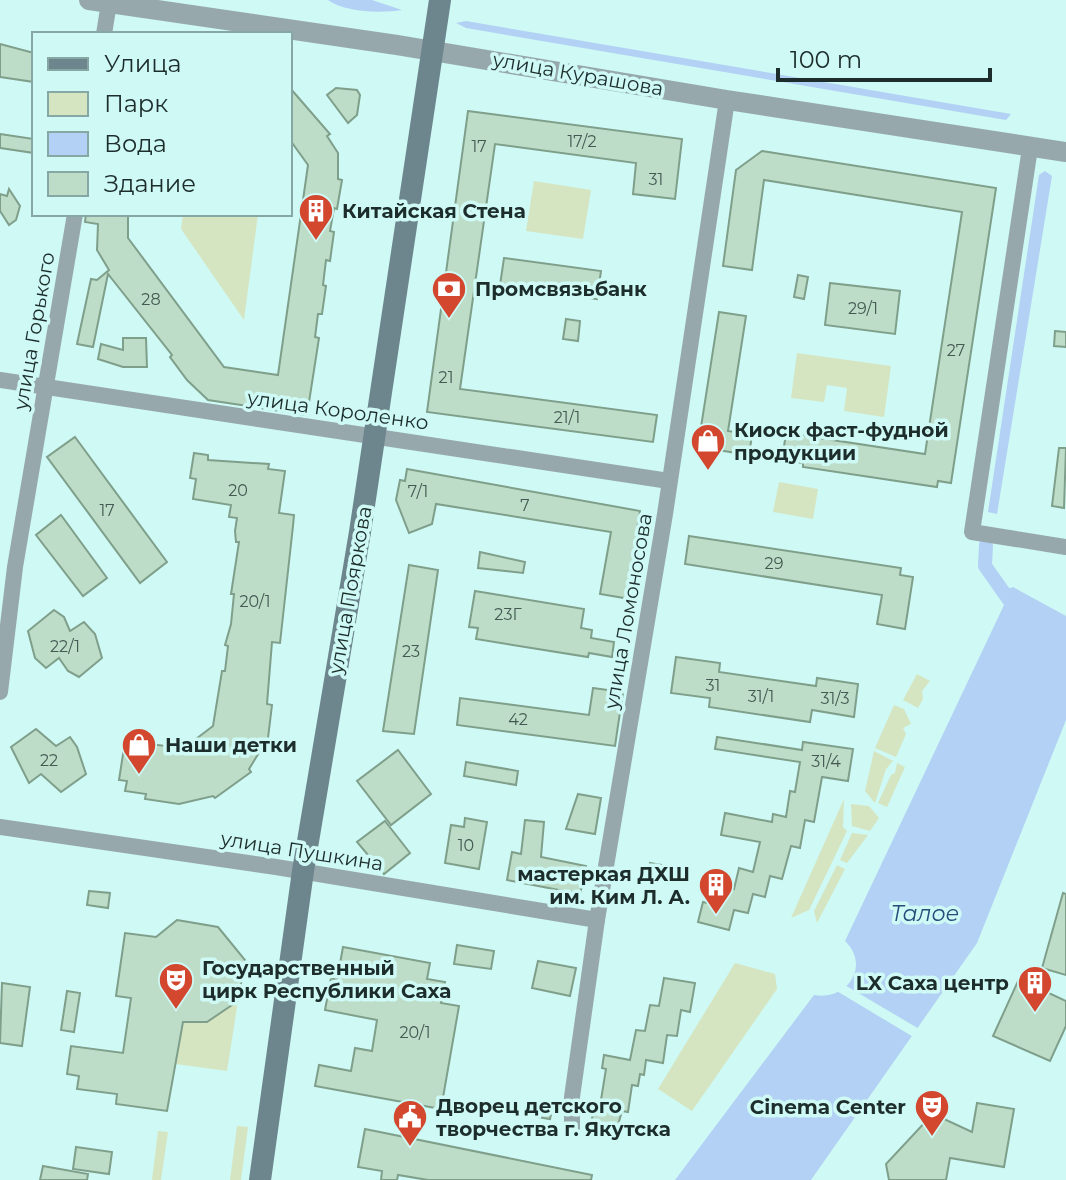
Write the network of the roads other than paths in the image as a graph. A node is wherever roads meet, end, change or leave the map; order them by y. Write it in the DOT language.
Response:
graph roads {
  1 [pos="440,0"];
  2 [pos="99,1"];
  3 [pos="104,32"];
  4 [pos="434,51"];
  5 [pos="727,100"];
  6 [pos="1030,148"];
  7 [pos="1066,152"];
  8 [pos="75,216"];
  9 [pos="0,380"];
  10 [pos="44,387"];
  11 [pos="375,435"];
  12 [pos="669,481"];
  13 [pos="1066,547"];
  14 [pos="0,692"];
  15 [pos="0,827"];
  16 [pos="303,871"];
  17 [pos="597,920"];
  18 [pos="572,1128"];
  19 [pos="260,1180"];
  1 -- 4 [label="main road, улица Пояркова"];
  2 -- 3 [label="street"];
  2 -- 4 [label="street, улица Курашова"];
  4 -- 5 [label="street, улица Курашова"];
  4 -- 11 [label="main road, улица Пояркова"];
  5 -- 6 [label="street, улица Курашова"];
  5 -- 12 [label="street, улица Ломоносова"];
  6 -- 7 [label="street, улица Курашова"];
  6 -- 13 [label="street"];
  8 -- 10 [label="street, улица Горького"];
  9 -- 10 [label="street, улица Короленко"];
  10 -- 11 [label="street, улица Короленко"];
  10 -- 14 [label="street, улица Горького"];
  11 -- 12 [label="street, улица Короленко"];
  11 -- 16 [label="main road, улица Пояркова"];
  12 -- 17 [label="street, улица Ломоносова"];
  15 -- 16 [label="street, улица Пушкина"];
  16 -- 17 [label="street, улица Пушкина"];
  16 -- 19 [label="main road, улица Пояркова"];
  17 -- 18 [label="street, улица Ломоносова"];
}
